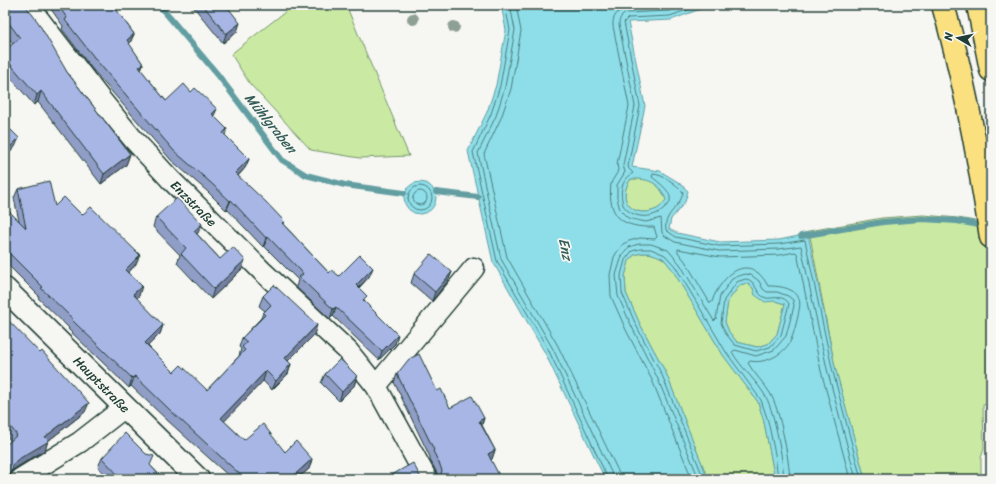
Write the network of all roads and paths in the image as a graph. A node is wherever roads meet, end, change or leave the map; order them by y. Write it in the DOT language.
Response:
graph roads {
  1 [pos="28,5"];
  2 [pos="943,5"];
  3 [pos="978,5"];
  4 [pos="991,70"];
  5 [pos="991,237"];
  6 [pos="474,268"];
  7 [pos="5,289"];
  8 [pos="376,386"];
  9 [pos="125,407"];
  10 [pos="20,479"];
  11 [pos="198,479"];
  12 [pos="427,479"];
  1 -- 8 [label="street, Enzstraße"];
  2 -- 5 [label="main road"];
  3 -- 4 [label="main road"];
  6 -- 8 [label="street"];
  7 -- 9 [label="street, Hauptstraße"];
  8 -- 12 [label="street, Enzstraße"];
  9 -- 10 [label="street"];
  9 -- 11 [label="street, Hauptstraße"];
}
